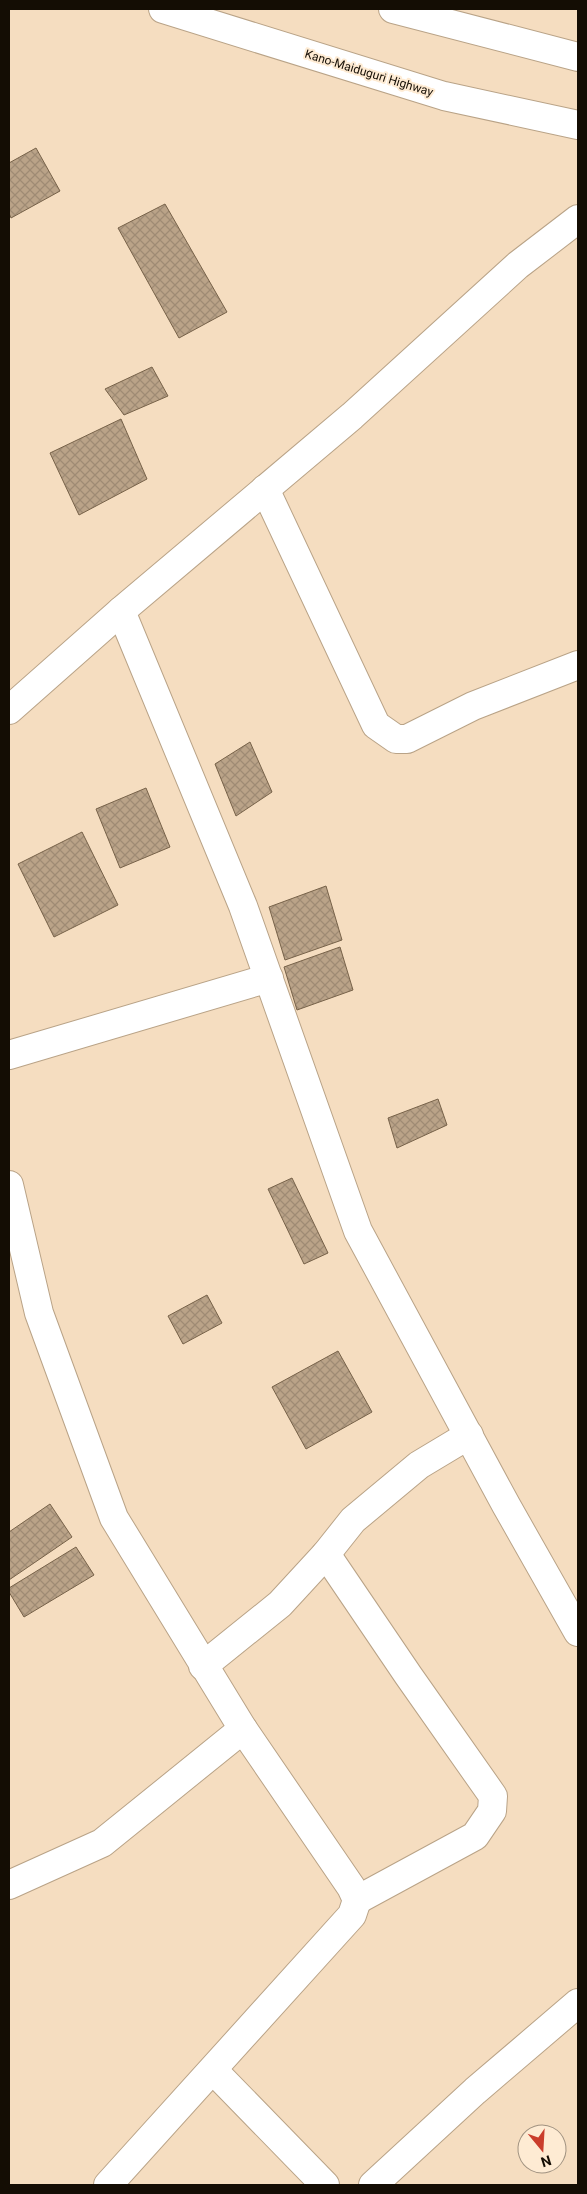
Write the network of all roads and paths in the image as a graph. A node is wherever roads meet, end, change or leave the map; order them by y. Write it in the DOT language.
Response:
graph roads {
  1 [pos="163,9"];
  2 [pos="394,9"];
  3 [pos="578,57"];
  4 [pos="578,125"];
  5 [pos="578,219"];
  6 [pos="265,489"];
  7 [pos="121,611"];
  8 [pos="578,664"];
  9 [pos="9,710"];
  10 [pos="269,978"];
  11 [pos="9,1055"];
  12 [pos="9,1185"];
  13 [pos="469,1436"];
  14 [pos="326,1554"];
  15 [pos="578,1632"];
  16 [pos="203,1666"];
  17 [pos="243,1729"];
  18 [pos="9,1885"];
  19 [pos="357,1900"];
  20 [pos="578,2003"];
  21 [pos="213,2070"];
  22 [pos="114,2183"];
  23 [pos="325,2185"];
  24 [pos="373,2185"];
  1 -- 4 [label="main road, Kano-Maiduguri Highway"];
  2 -- 3 [label="main road"];
  5 -- 6 [label="main road"];
  6 -- 7 [label="main road"];
  6 -- 8 [label="main road"];
  7 -- 9 [label="main road"];
  7 -- 10 [label="main road"];
  10 -- 11 [label="main road"];
  10 -- 13 [label="main road"];
  12 -- 16 [label="main road"];
  13 -- 14 [label="main road"];
  13 -- 15 [label="main road"];
  14 -- 16 [label="main road"];
  14 -- 19 [label="main road"];
  16 -- 17 [label="main road"];
  17 -- 18 [label="main road"];
  17 -- 19 [label="main road"];
  19 -- 21 [label="main road"];
  20 -- 24 [label="main road"];
  21 -- 22 [label="main road"];
  21 -- 23 [label="main road"];
}
